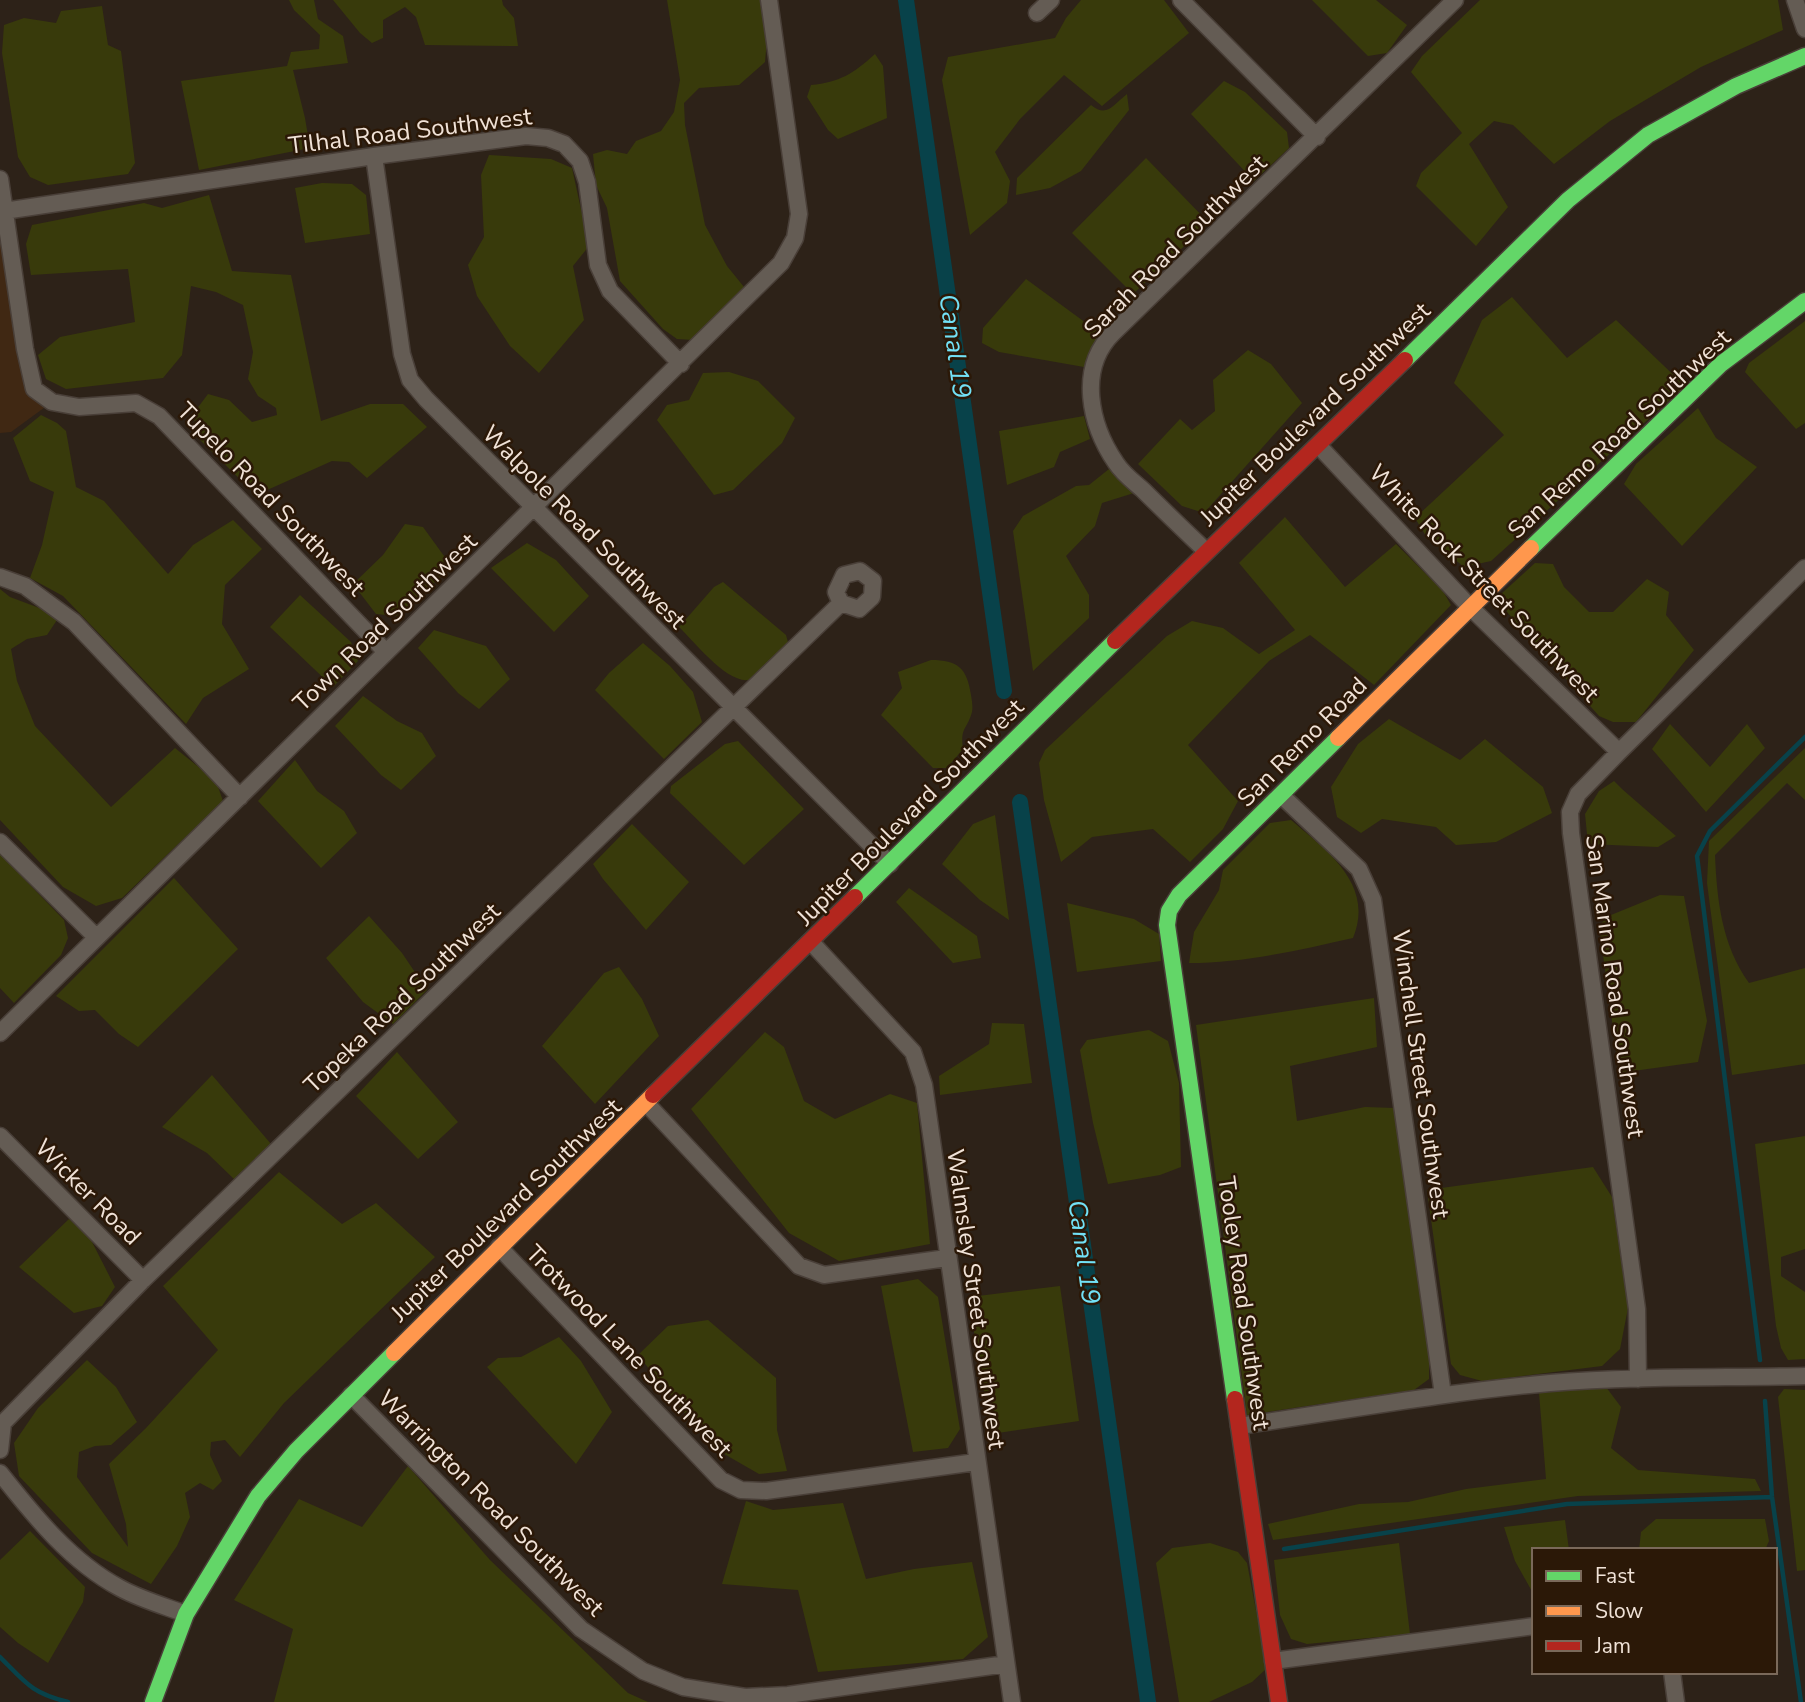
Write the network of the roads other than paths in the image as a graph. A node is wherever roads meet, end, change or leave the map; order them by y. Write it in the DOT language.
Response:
graph roads {
  1 [pos="769,0"];
  2 [pos="1051,0"];
  3 [pos="1181,0"];
  4 [pos="1455,0"];
  5 [pos="1795,0"];
  6 [pos="1037,13"];
  7 [pos="1805,29"];
  8 [pos="1805,56"];
  9 [pos="1317,137"];
  10 [pos="374,156"];
  11 [pos="0,179"];
  12 [pos="4,211"];
  13 [pos="1805,301"];
  14 [pos="681,364"];
  15 [pos="1318,445"];
  16 [pos="534,508"];
  17 [pos="1206,551"];
  18 [pos="1805,568"];
  19 [pos="0,577"];
  20 [pos="841,603"];
  21 [pos="1470,607"];
  22 [pos="386,652"];
  23 [pos="733,709"];
  24 [pos="1619,752"];
  25 [pos="1281,794"];
  26 [pos="240,797"];
  27 [pos="0,842"];
  28 [pos="890,864"];
  29 [pos="1169,911"];
  30 [pos="96,937"];
  31 [pos="811,942"];
  32 [pos="0,1033"];
  33 [pos="647,1104"];
  34 [pos="0,1136"];
  35 [pos="499,1247"];
  36 [pos="947,1258"];
  37 [pos="144,1280"];
  38 [pos="1805,1376"];
  39 [pos="1638,1379"];
  40 [pos="351,1395"];
  41 [pos="1443,1395"];
  42 [pos="1239,1426"];
  43 [pos="0,1450"];
  44 [pos="976,1462"];
  45 [pos="0,1473"];
  46 [pos="186,1614"];
  47 [pos="1532,1626"];
  48 [pos="1273,1661"];
  49 [pos="1006,1664"];
  50 [pos="1672,1674"];
  51 [pos="153,1702"];
  52 [pos="1012,1702"];
  53 [pos="1279,1702"];
  54 [pos="1676,1702"];
  1 -- 14 [label="street, Town Road Southwest"];
  2 -- 6 [label="street"];
  3 -- 9 [label="street"];
  4 -- 9 [label="street, Sarah Road Southwest"];
  5 -- 7 [label="street"];
  8 -- 15 [label="street, Jupiter Boulevard Southwest"];
  9 -- 17 [label="street, Sarah Road Southwest"];
  10 -- 12 [label="street, Tilhal Road Southwest"];
  10 -- 14 [label="street, Tilhal Road Southwest"];
  10 -- 16 [label="street, Walpole Road Southwest"];
  11 -- 12 [label="street, Tupelo Road Southwest"];
  12 -- 22 [label="street, Tupelo Road Southwest"];
  13 -- 21 [label="street, San Remo Road Southwest"];
  14 -- 16 [label="street, Town Road Southwest"];
  15 -- 17 [label="street, Jupiter Boulevard Southwest"];
  15 -- 21 [label="street, White Rock Street Southwest"];
  16 -- 22 [label="street, Town Road Southwest"];
  16 -- 23 [label="street, Walpole Road Southwest"];
  17 -- 28 [label="street, Jupiter Boulevard Southwest"];
  18 -- 24 [label="street, San Marino Road Southwest"];
  19 -- 26 [label="street"];
  20 -- 20 [label="street"];
  20 -- 23 [label="street, Topeka Road Southwest"];
  21 -- 24 [label="street, White Rock Street Southwest"];
  21 -- 25 [label="street, San Remo Road"];
  22 -- 26 [label="street, Town Road Southwest"];
  23 -- 28 [label="street, Walpole Road Southwest"];
  23 -- 37 [label="street, Topeka Road Southwest"];
  24 -- 39 [label="street, San Marino Road Southwest"];
  25 -- 29 [label="street, San Remo Road"];
  25 -- 41 [label="street, Winchell Street Southwest"];
  26 -- 30 [label="street, Town Road Southwest"];
  27 -- 30 [label="street"];
  28 -- 31 [label="street, Jupiter Boulevard Southwest"];
  29 -- 42 [label="street, Tooley Road Southwest"];
  30 -- 32 [label="street, Town Road Southwest"];
  31 -- 33 [label="street, Jupiter Boulevard Southwest"];
  31 -- 36 [label="street, Walmsley Street Southwest"];
  33 -- 35 [label="street, Jupiter Boulevard Southwest"];
  33 -- 36 [label="street"];
  34 -- 37 [label="street, Wicker Road"];
  35 -- 40 [label="street, Jupiter Boulevard Southwest"];
  35 -- 44 [label="street, Trotwood Lane Southwest"];
  36 -- 44 [label="street, Walmsley Street Southwest"];
  37 -- 43 [label="street, Topeka Road Southwest"];
  38 -- 39 [label="street"];
  39 -- 41 [label="street"];
  40 -- 46 [label="street, Jupiter Boulevard Southwest"];
  40 -- 49 [label="street, Warrington Road Southwest"];
  41 -- 42 [label="street"];
  42 -- 48 [label="street, Tooley Road Southwest"];
  44 -- 49 [label="street, Walmsley Street Southwest"];
  45 -- 46 [label="street"];
  46 -- 51 [label="street, Jupiter Boulevard Southwest"];
  47 -- 48 [label="street"];
  48 -- 53 [label="street, Tooley Road Southwest"];
  49 -- 52 [label="street, Walmsley Street Southwest"];
  50 -- 54 [label="street"];
}
